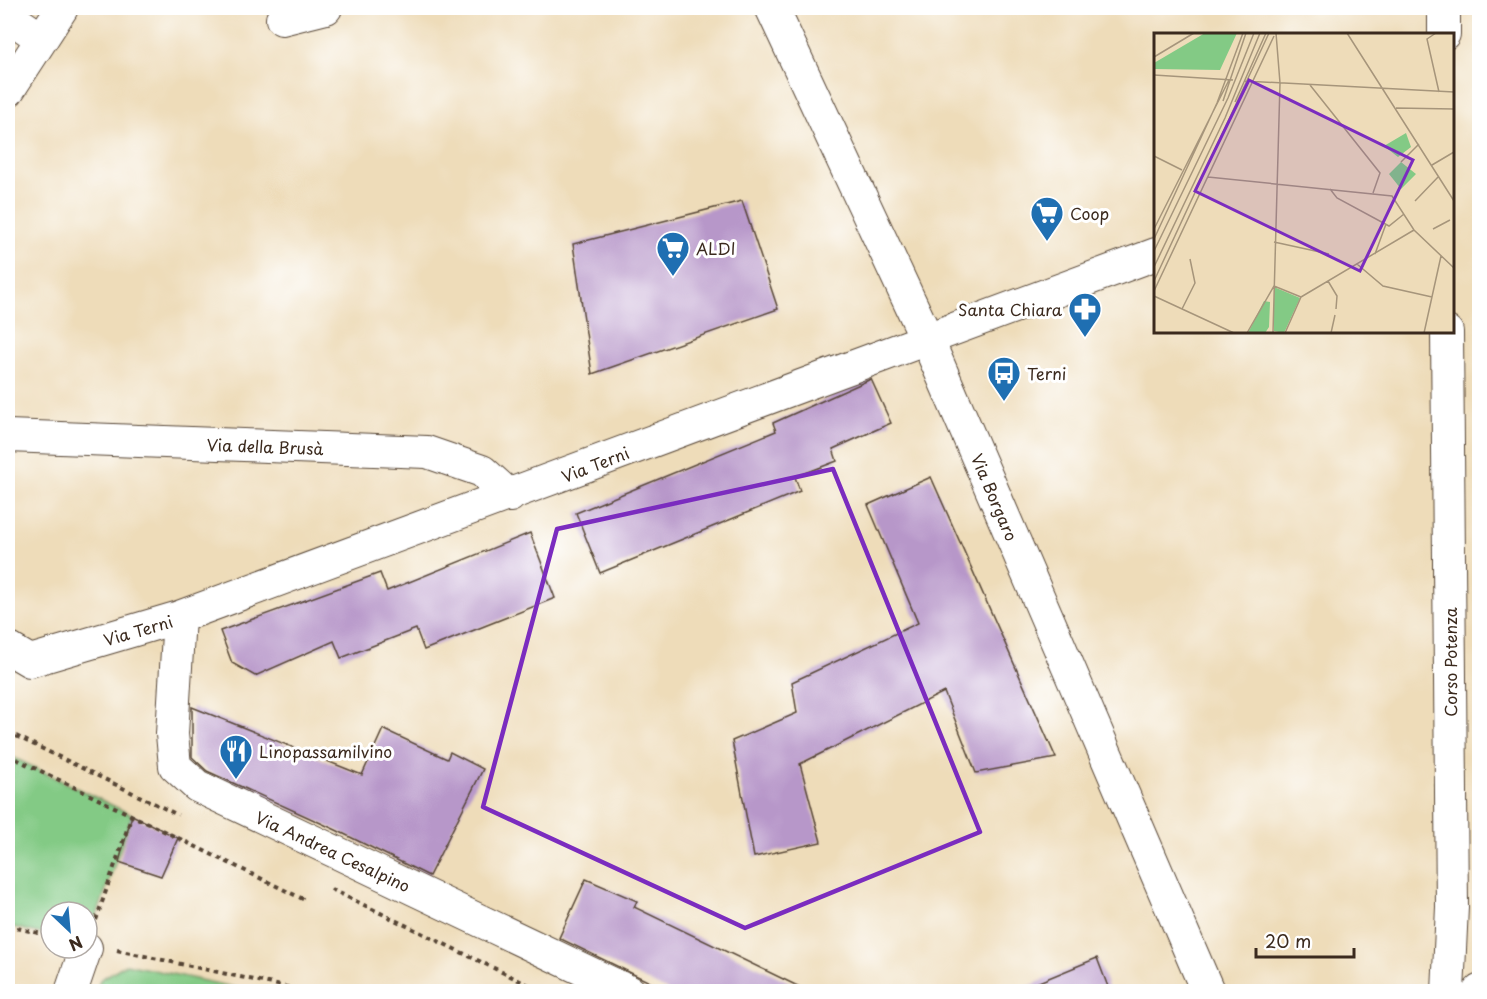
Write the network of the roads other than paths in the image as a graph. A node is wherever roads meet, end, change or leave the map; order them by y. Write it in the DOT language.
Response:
graph roads {
  1 [pos="62,8"];
  2 [pos="326,8"];
  3 [pos="772,8"];
  4 [pos="1444,8"];
  5 [pos="8,16"];
  6 [pos="282,19"];
  7 [pos="1444,33"];
  8 [pos="42,39"];
  9 [pos="8,92"];
  10 [pos="1154,254"];
  11 [pos="1448,333"];
  12 [pos="927,339"];
  13 [pos="8,436"];
  14 [pos="510,495"];
  15 [pos="179,617"];
  16 [pos="19,655"];
  17 [pos="82,960"];
  18 [pos="71,992"];
  19 [pos="630,992"];
  20 [pos="1208,992"];
  21 [pos="1448,992"];
  1 -- 8 [label="street"];
  2 -- 6 [label="street"];
  3 -- 12 [label="street, Via Borgaro"];
  4 -- 7 [label="street"];
  5 -- 8 [label="street"];
  8 -- 9 [label="street"];
  10 -- 12 [label="street, Via Terni"];
  11 -- 21 [label="street, Corso Potenza"];
  12 -- 14 [label="street, Via Terni"];
  12 -- 20 [label="street, Via Borgaro"];
  13 -- 14 [label="street, Via della Brusà"];
  14 -- 15 [label="street, Via Terni"];
  15 -- 16 [label="street, Via Terni"];
  15 -- 19 [label="street, Via Andrea Cesalpino"];
  17 -- 18 [label="street"];
}
